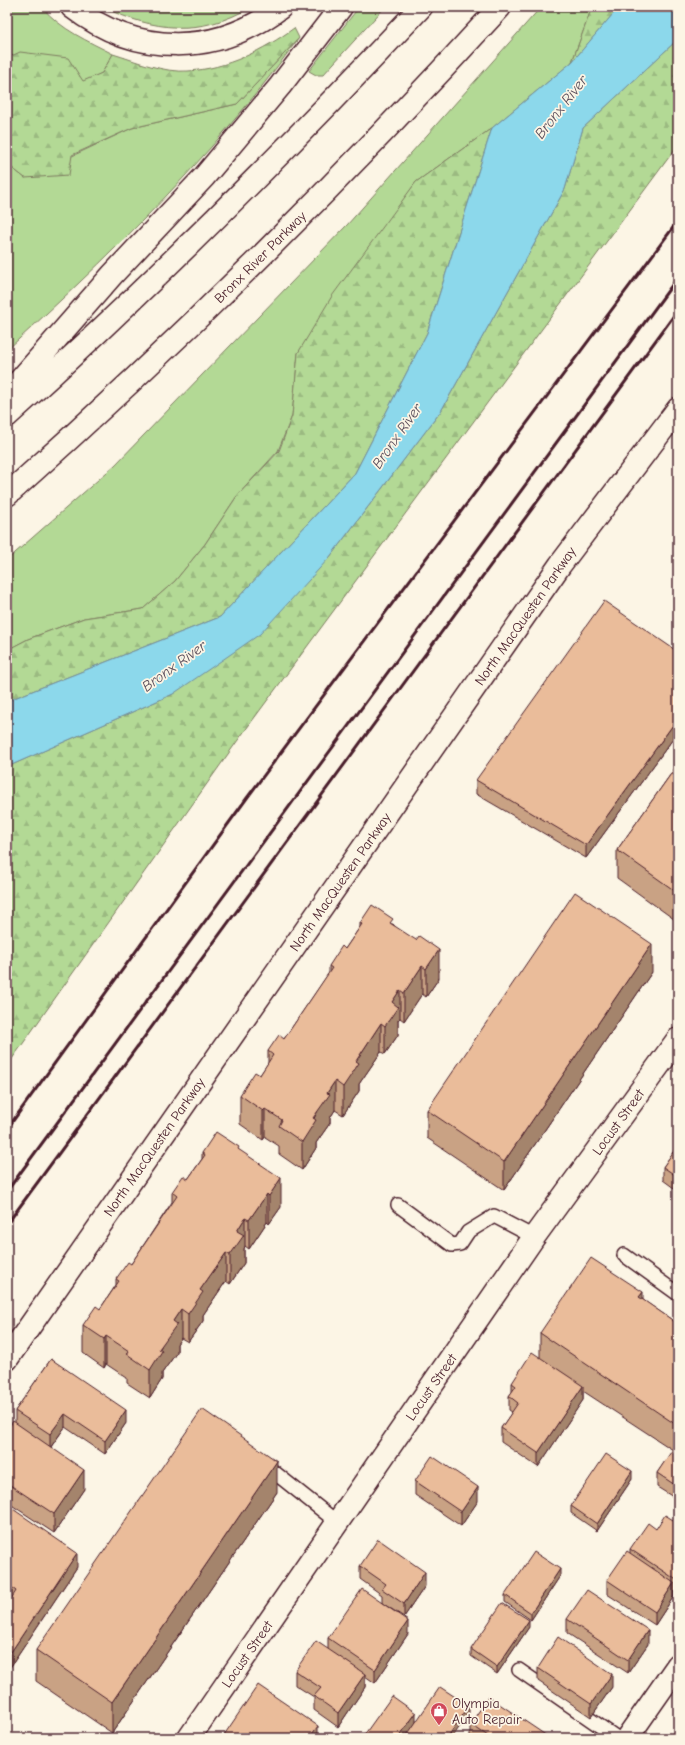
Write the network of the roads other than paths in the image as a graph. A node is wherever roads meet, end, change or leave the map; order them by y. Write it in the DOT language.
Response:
graph roads {
  1 [pos="72,7"];
  2 [pos="281,7"];
  3 [pos="341,7"];
  4 [pos="421,7"];
  5 [pos="500,7"];
  6 [pos="7,395"];
  7 [pos="678,409"];
  8 [pos="7,416"];
  9 [pos="7,495"];
  10 [pos="678,1039"];
  11 [pos="398,1205"];
  12 [pos="534,1237"];
  13 [pos="624,1255"];
  14 [pos="678,1294"];
  15 [pos="7,1359"];
  16 [pos="257,1459"];
  17 [pos="338,1523"];
  18 [pos="678,1665"];
  19 [pos="519,1670"];
  20 [pos="189,1738"];
  21 [pos="617,1738"];
  22 [pos="627,1738"];
  1 -- 2 [label="main road"];
  3 -- 6 [label="main road"];
  4 -- 8 [label="main road"];
  5 -- 9 [label="main road, Bronx River Parkway"];
  7 -- 15 [label="main road, North MacQuesten Parkway"];
  10 -- 12 [label="main road, Locust Street"];
  11 -- 12 [label="lane"];
  12 -- 17 [label="main road, Locust Street"];
  13 -- 14 [label="lane"];
  16 -- 17 [label="lane"];
  17 -- 20 [label="main road, Locust Street"];
  18 -- 22 [label="main road"];
  19 -- 21 [label="lane"];
}
